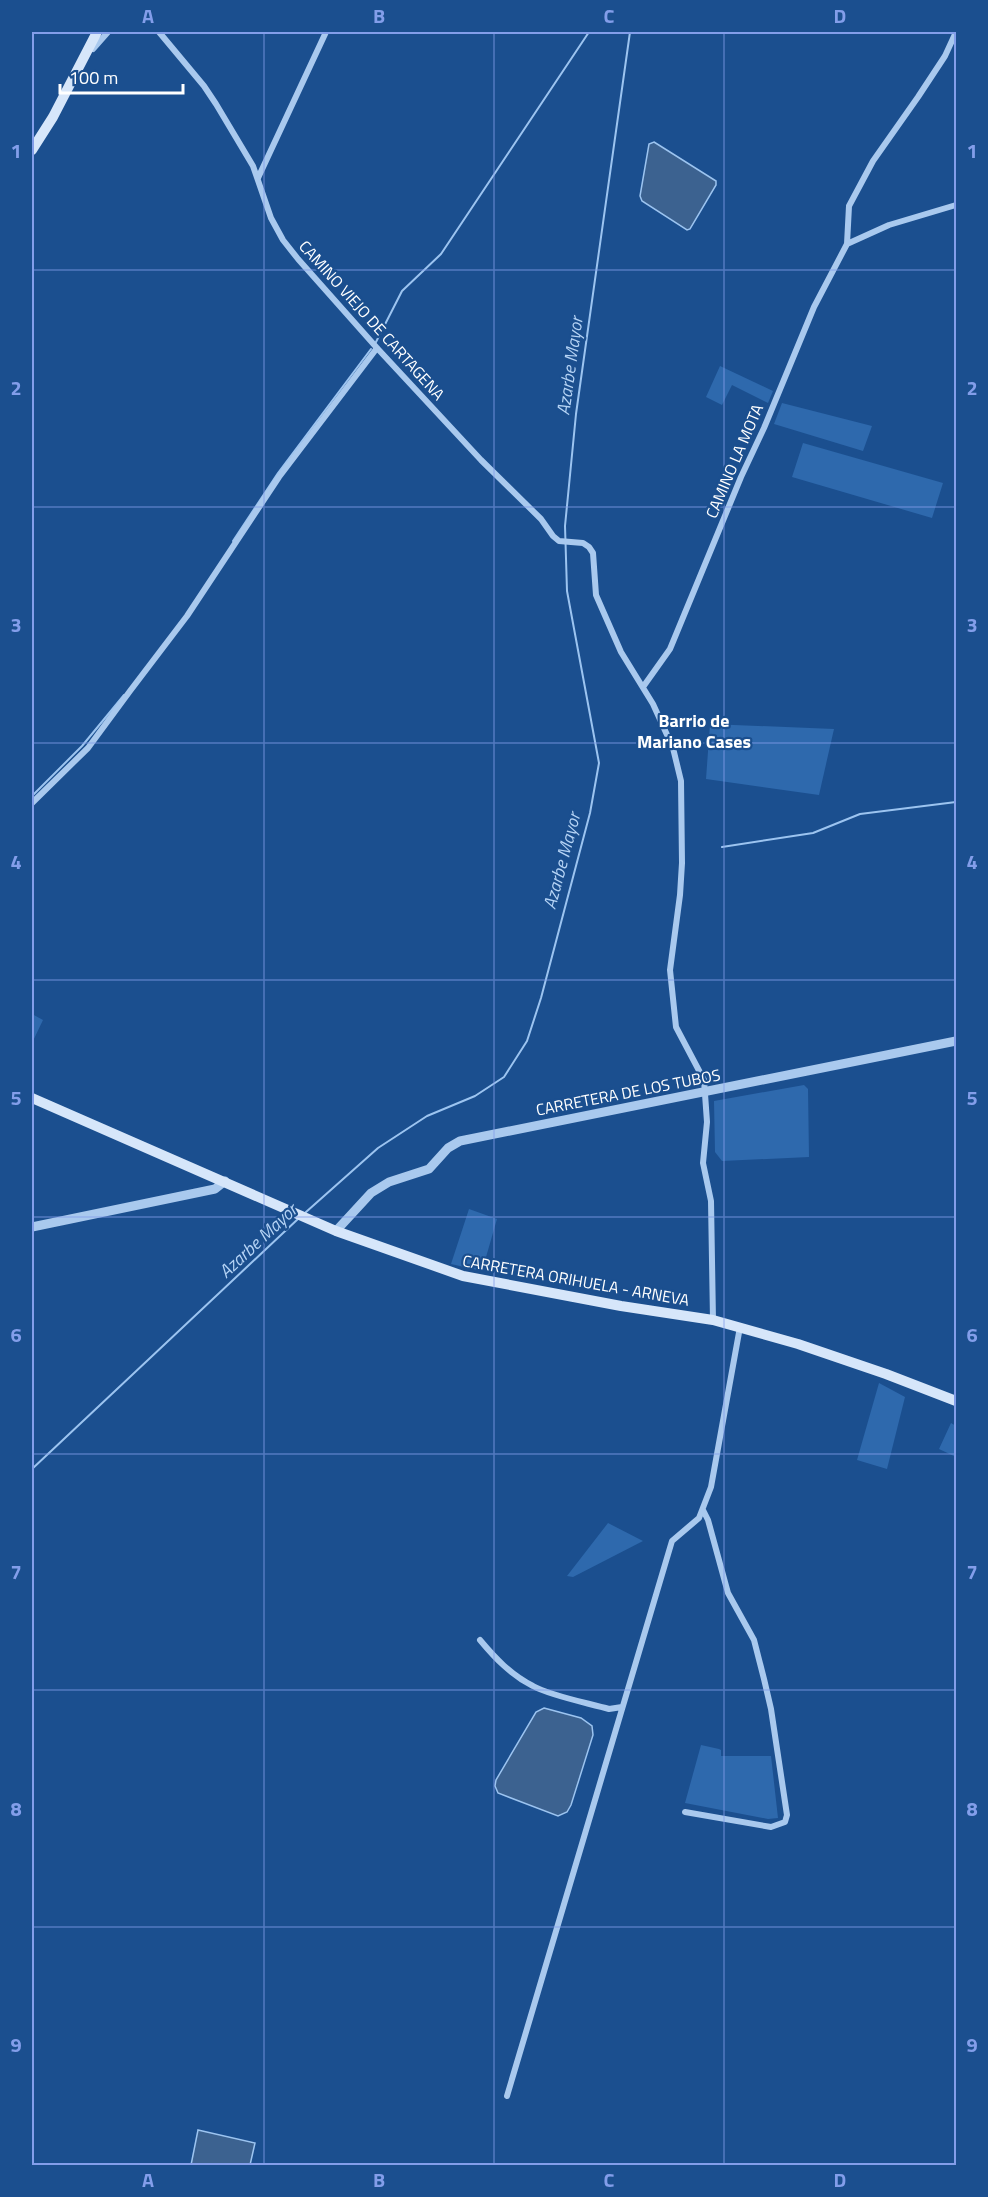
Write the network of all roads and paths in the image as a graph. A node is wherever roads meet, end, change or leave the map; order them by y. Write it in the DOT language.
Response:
graph roads {
  1 [pos="98,32"];
  2 [pos="108,32"];
  3 [pos="159,32"];
  4 [pos="326,32"];
  5 [pos="957,32"];
  6 [pos="84,58"];
  7 [pos="32,150"];
  8 [pos="258,178"];
  9 [pos="957,205"];
  10 [pos="847,244"];
  11 [pos="377,348"];
  12 [pos="643,687"];
  13 [pos="32,803"];
  14 [pos="957,1041"];
  15 [pos="705,1092"];
  16 [pos="32,1098"];
  17 [pos="225,1181"];
  18 [pos="32,1227"];
  19 [pos="336,1231"];
  20 [pos="713,1320"];
  21 [pos="740,1327"];
  22 [pos="957,1401"];
  23 [pos="703,1510"];
  24 [pos="480,1640"];
  25 [pos="622,1707"];
  26 [pos="685,1812"];
  27 [pos="507,2097"];
  1 -- 6 [label="main road"];
  2 -- 6 [label="street"];
  3 -- 8 [label="street, CAMINO VIEJO DE CARTAGENA"];
  4 -- 8 [label="street"];
  5 -- 10 [label="street"];
  6 -- 7 [label="main road"];
  8 -- 11 [label="street, CAMINO VIEJO DE CARTAGENA"];
  9 -- 10 [label="street"];
  10 -- 12 [label="street, CAMINO LA MOTA"];
  11 -- 12 [label="street, CAMINO VIEJO DE CARTAGENA"];
  11 -- 13 [label="street"];
  12 -- 15 [label="street"];
  14 -- 15 [label="street, CARRETERA DE LOS TUBOS"];
  15 -- 19 [label="street, CARRETERA DE LOS TUBOS"];
  15 -- 20 [label="street"];
  16 -- 17 [label="main road, CARRETERA ORIHUELA - ARNEVA"];
  17 -- 18 [label="street"];
  17 -- 19 [label="main road, CARRETERA ORIHUELA - ARNEVA"];
  19 -- 20 [label="main road, CARRETERA ORIHUELA - ARNEVA"];
  20 -- 21 [label="main road, CARRETERA ORIHUELA - ARNEVA"];
  21 -- 22 [label="main road, CARRETERA ORIHUELA - ARNEVA"];
  21 -- 23 [label="street"];
  23 -- 25 [label="street"];
  23 -- 26 [label="street"];
  24 -- 25 [label="street"];
  25 -- 27 [label="street"];
}
